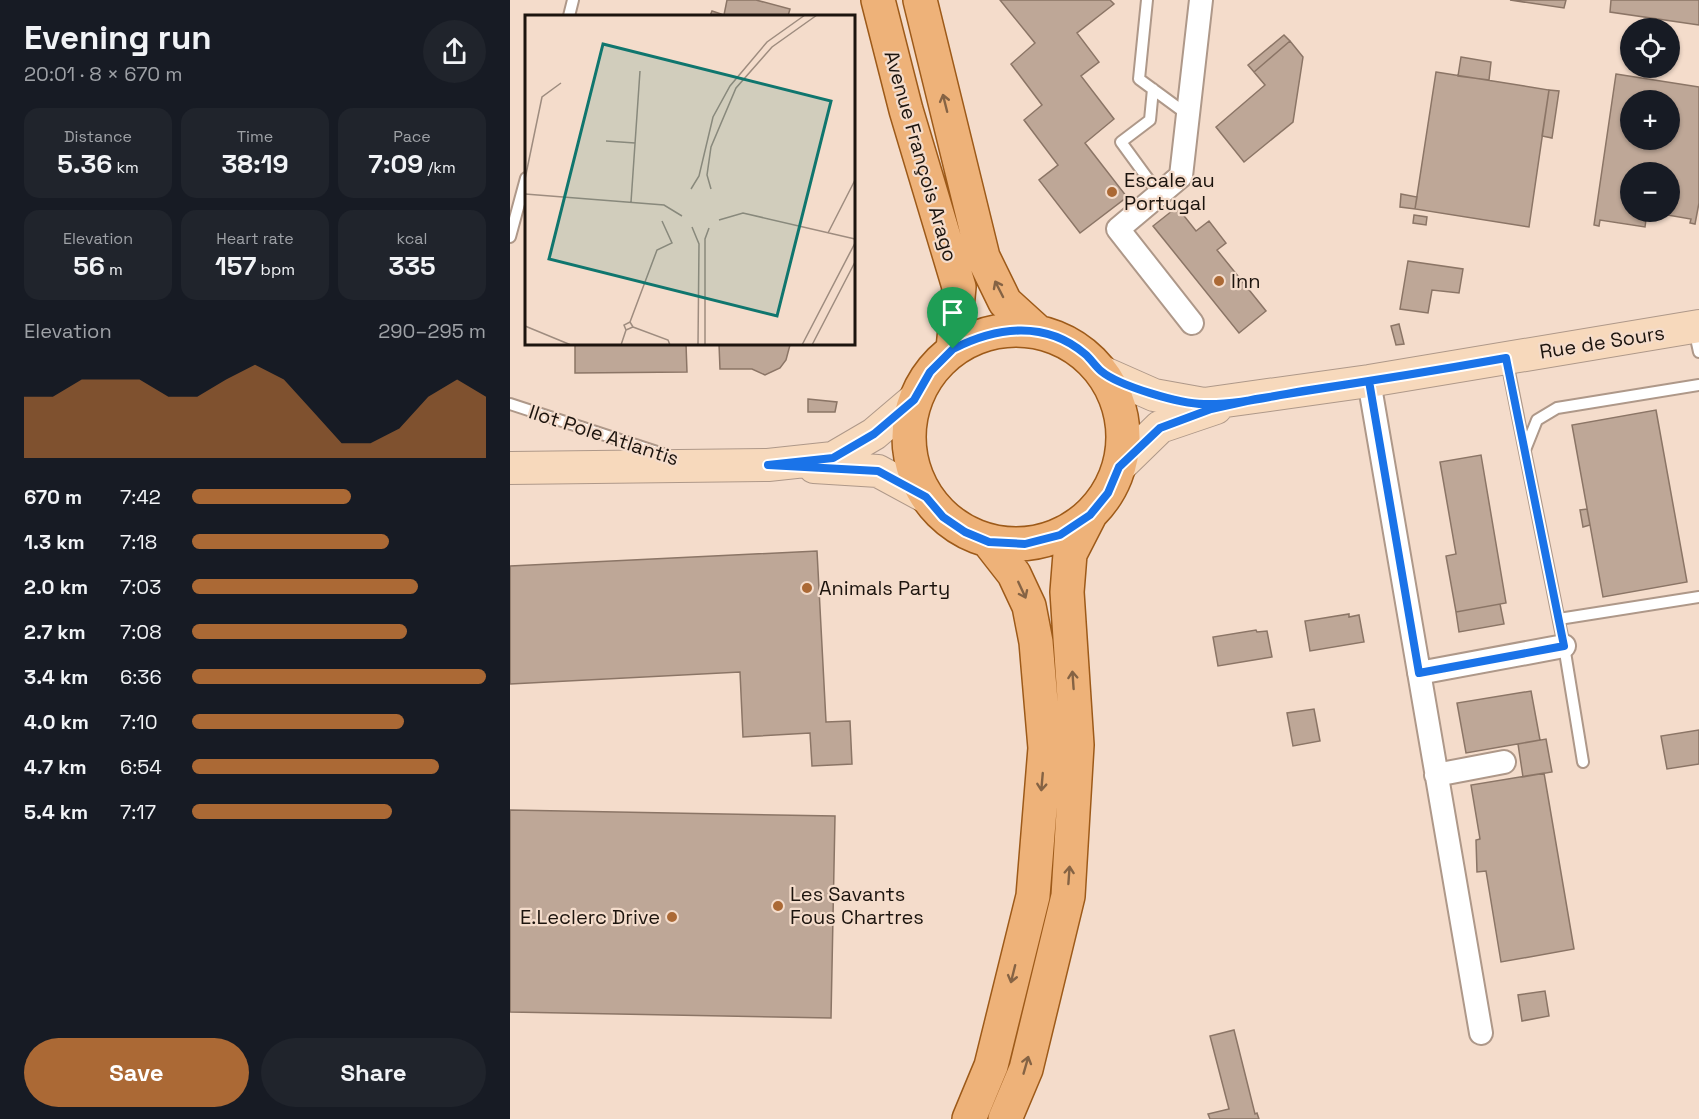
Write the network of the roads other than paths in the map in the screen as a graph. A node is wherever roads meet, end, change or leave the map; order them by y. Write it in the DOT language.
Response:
graph roads {
  1 [pos="573,0"];
  2 [pos="878,0"];
  3 [pos="920,0"];
  4 [pos="1148,0"];
  5 [pos="1201,0"];
  6 [pos="568,15"];
  7 [pos="1153,89"];
  8 [pos="1188,115"];
  9 [pos="525,182"];
  10 [pos="1159,194"];
  11 [pos="510,237"];
  12 [pos="1192,323"];
  13 [pos="1038,332"];
  14 [pos="1697,335"];
  15 [pos="953,349"];
  16 [pos="1506,358"];
  17 [pos="1102,372"];
  18 [pos="1369,381"];
  19 [pos="1699,385"];
  20 [pos="1256,399"];
  21 [pos="914,400"];
  22 [pos="510,404"];
  23 [pos="1525,450"];
  24 [pos="768,465"];
  25 [pos="698,466"];
  26 [pos="1119,467"];
  27 [pos="510,468"];
  28 [pos="926,497"];
  29 [pos="1090,515"];
  30 [pos="989,542"];
  31 [pos="1699,597"];
  32 [pos="1559,619"];
  33 [pos="1564,646"];
  34 [pos="1419,673"];
  35 [pos="1504,762"];
  36 [pos="1583,762"];
  37 [pos="1436,774"];
  38 [pos="1481,1033"];
  39 [pos="969,1119"];
  40 [pos="1005,1119"];
  1 -- 6 [label="lane"];
  2 -- 15 [label="main road, Avenue François Arago"];
  13 -- 3 [label="main road, Avenue François Arago, one-way"];
  4 -- 7 [label="lane"];
  5 -- 8 [label="street"];
  7 -- 8 [label="lane"];
  7 -- 10 [label="lane"];
  8 -- 10 [label="street"];
  9 -- 11 [label="lane"];
  10 -- 12 [label="street"];
  13 -- 15 [label="main road"];
  13 -- 17 [label="main road"];
  14 -- 16 [label="main road, Rue de Sours"];
  15 -- 21 [label="main road"];
  16 -- 18 [label="main road, Rue de Sours"];
  16 -- 23 [label="lane"];
  17 -- 20 [label="main road"];
  17 -- 26 [label="main road"];
  18 -- 20 [label="main road, Rue de Sours"];
  18 -- 34 [label="street"];
  19 -- 23 [label="lane"];
  20 -- 26 [label="main road"];
  21 -- 24 [label="main road"];
  21 -- 28 [label="main road"];
  22 -- 25 [label="lane, Ilot Pole Atlantis"];
  23 -- 32 [label="lane"];
  24 -- 25 [label="main road"];
  24 -- 28 [label="main road"];
  25 -- 27 [label="main road"];
  26 -- 29 [label="main road"];
  28 -- 30 [label="main road"];
  29 -- 30 [label="main road"];
  40 -- 29 [label="main road, one-way"];
  30 -- 39 [label="main road, one-way"];
  31 -- 32 [label="lane"];
  32 -- 33 [label="lane"];
  33 -- 34 [label="street"];
  33 -- 36 [label="lane"];
  34 -- 37 [label="street"];
  35 -- 37 [label="street"];
  37 -- 38 [label="street"];
}
